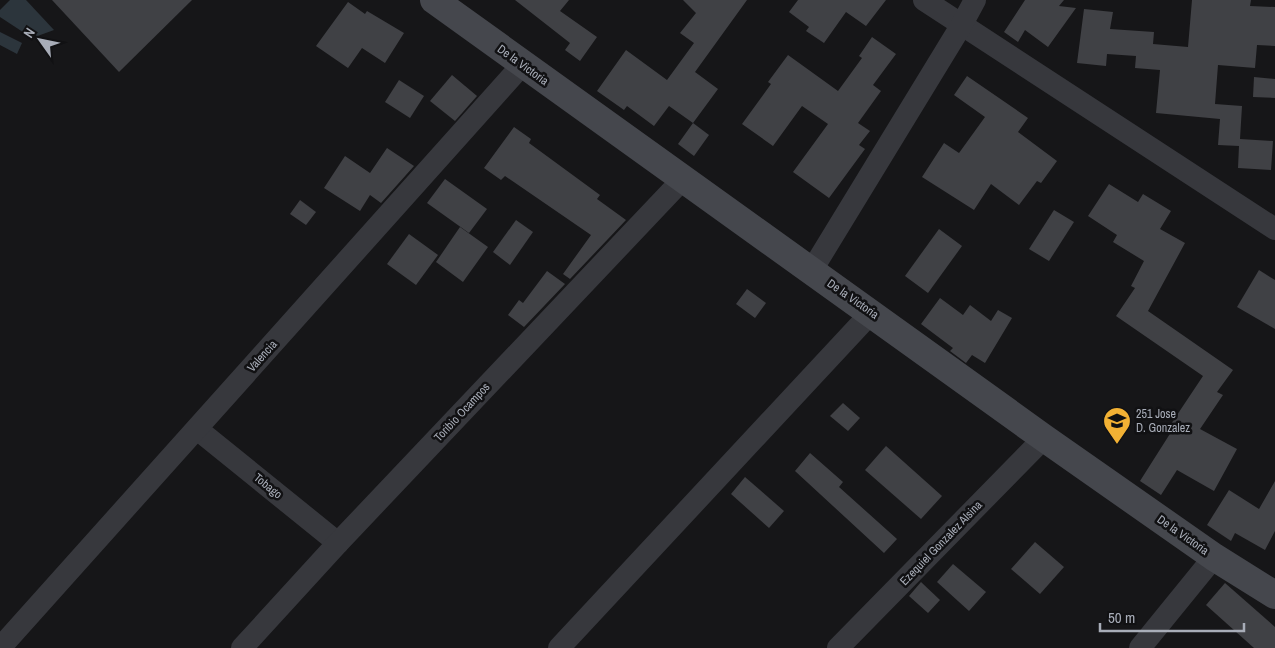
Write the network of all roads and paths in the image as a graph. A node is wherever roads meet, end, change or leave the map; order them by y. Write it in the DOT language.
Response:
graph roads {
  1 [pos="434,0"];
  2 [pos="924,0"];
  3 [pos="975,0"];
  4 [pos="961,26"];
  5 [pos="523,64"];
  6 [pos="684,178"];
  7 [pos="1275,230"];
  8 [pos="812,270"];
  9 [pos="872,312"];
  10 [pos="197,429"];
  11 [pos="1044,438"];
  12 [pos="338,543"];
  13 [pos="1214,557"];
  14 [pos="1275,595"];
  15 [pos="568,645"];
  16 [pos="0,648"];
  17 [pos="242,648"];
  18 [pos="838,648"];
  19 [pos="1140,648"];
  1 -- 5 [label="main road, De la Victoria"];
  2 -- 4 [label="street"];
  3 -- 4 [label="street"];
  4 -- 7 [label="street"];
  4 -- 8 [label="street"];
  5 -- 6 [label="main road, De la Victoria"];
  5 -- 10 [label="street, Valencia"];
  6 -- 8 [label="main road, De la Victoria"];
  6 -- 12 [label="street, Toribio Ocampos"];
  8 -- 9 [label="main road, De la Victoria"];
  9 -- 11 [label="main road, De la Victoria"];
  9 -- 15 [label="street"];
  10 -- 12 [label="street, Tobago"];
  10 -- 16 [label="street, Valencia"];
  11 -- 13 [label="main road, De la Victoria"];
  11 -- 18 [label="street, Ezequiel Gonzalez Alsina"];
  12 -- 17 [label="street, Toribio Ocampos"];
  13 -- 14 [label="main road, De la Victoria"];
  13 -- 19 [label="street"];
}
